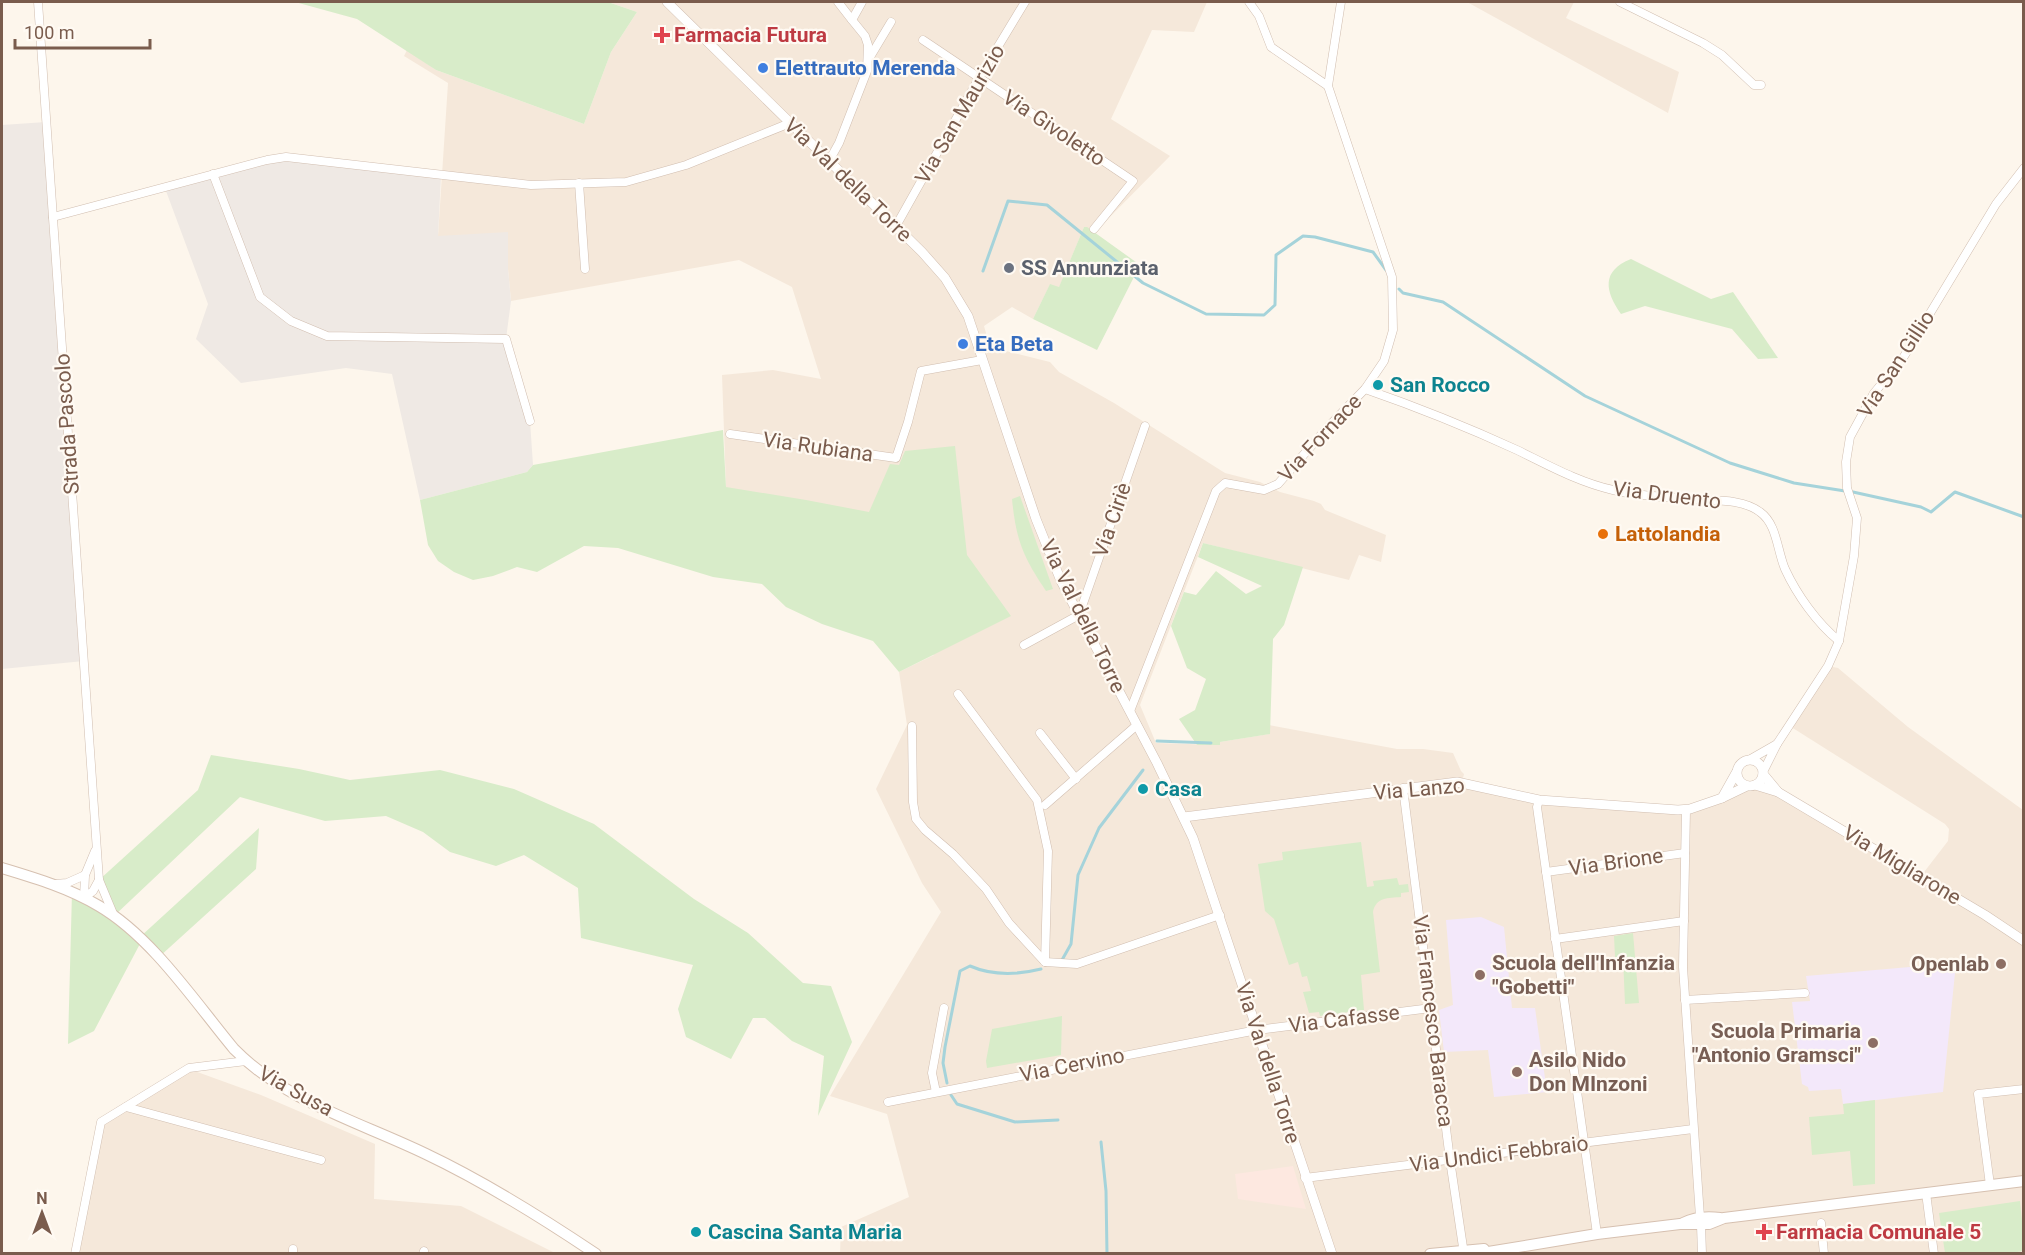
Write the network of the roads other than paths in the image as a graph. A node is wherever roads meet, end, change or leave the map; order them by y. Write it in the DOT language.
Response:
graph roads {
  1 [pos="38,2"];
  2 [pos="667,2"];
  3 [pos="838,2"];
  4 [pos="862,2"];
  5 [pos="1025,2"];
  6 [pos="1249,2"];
  7 [pos="1341,2"];
  8 [pos="1620,2"];
  9 [pos="852,20"];
  10 [pos="891,22"];
  11 [pos="923,40"];
  12 [pos="869,60"];
  13 [pos="979,78"];
  14 [pos="1761,85"];
  15 [pos="1328,86"];
  16 [pos="790,123"];
  17 [pos="829,161"];
  18 [pos="2024,168"];
  19 [pos="213,174"];
  20 [pos="579,183"];
  21 [pos="53,217"];
  22 [pos="896,226"];
  23 [pos="1094,229"];
  24 [pos="585,269"];
  25 [pos="982,360"];
  26 [pos="1365,389"];
  27 [pos="530,421"];
  28 [pos="1145,426"];
  29 [pos="730,434"];
  30 [pos="1079,615"];
  31 [pos="1839,640"];
  32 [pos="1024,645"];
  33 [pos="958,694"];
  34 [pos="1130,711"];
  35 [pos="1137,725"];
  36 [pos="912,726"];
  37 [pos="1040,733"];
  38 [pos="1777,744"];
  39 [pos="1749,760"];
  40 [pos="1736,773"];
  41 [pos="1763,773"];
  42 [pos="1076,778"];
  43 [pos="1751,786"];
  44 [pos="1403,788"];
  45 [pos="1778,792"];
  46 [pos="1722,798"];
  47 [pos="1539,800"];
  48 [pos="1045,806"];
  49 [pos="1686,810"];
  50 [pos="1184,817"];
  51 [pos="96,846"];
  52 [pos="1685,853"];
  53 [pos="2,868"];
  54 [pos="1546,872"];
  55 [pos="85,875"];
  56 [pos="99,880"];
  57 [pos="54,884"];
  58 [pos="84,898"];
  59 [pos="1220,915"];
  60 [pos="114,916"];
  61 [pos="1684,921"];
  62 [pos="1556,939"];
  63 [pos="2024,941"];
  64 [pos="1045,962"];
  65 [pos="1805,993"];
  66 [pos="1685,1000"];
  67 [pos="944,1008"];
  68 [pos="1431,1008"];
  69 [pos="1257,1030"];
  70 [pos="246,1061"];
  71 [pos="2024,1089"];
  72 [pos="936,1092"];
  73 [pos="888,1102"];
  74 [pos="126,1107"];
  75 [pos="1693,1129"];
  76 [pos="1584,1143"];
  77 [pos="321,1160"];
  78 [pos="1450,1160"];
  79 [pos="1305,1178"];
  80 [pos="2024,1181"];
  81 [pos="1990,1185"];
  82 [pos="1926,1193"];
  83 [pos="1701,1221"];
  84 [pos="1821,1223"];
  85 [pos="1597,1234"];
  86 [pos="1514,1247"];
  87 [pos="1464,1251"];
  88 [pos="75,1254"];
  89 [pos="596,1254"];
  90 [pos="1332,1254"];
  91 [pos="1430,1254"];
  92 [pos="1476,1254"];
  93 [pos="1702,1254"];
  94 [pos="1824,1254"];
  95 [pos="1934,1254"];
  1 -- 21 [label="street, Strada Pascolo"];
  2 -- 16 [label="street, Via Val della Torre"];
  3 -- 9 [label="street"];
  4 -- 9 [label="street"];
  5 -- 13 [label="street, Via San Maurizio"];
  6 -- 15 [label="street"];
  7 -- 15 [label="street, Via Fornace"];
  8 -- 14 [label="street"];
  9 -- 12 [label="street"];
  10 -- 12 [label="street"];
  11 -- 13 [label="street, Via Givoletto"];
  12 -- 17 [label="street"];
  13 -- 22 [label="street, Via San Maurizio"];
  13 -- 23 [label="street, Via Givoletto"];
  15 -- 26 [label="street, Via Fornace"];
  16 -- 17 [label="street, Via Val della Torre"];
  16 -- 20 [label="street"];
  17 -- 22 [label="street, Via Val della Torre"];
  18 -- 31 [label="street, Via San Gillio"];
  19 -- 20 [label="street"];
  19 -- 21 [label="street"];
  19 -- 27 [label="street"];
  20 -- 24 [label="street"];
  21 -- 51 [label="street, Strada Pascolo"];
  22 -- 25 [label="street, Via Val della Torre"];
  25 -- 29 [label="street, Via Rubiana"];
  25 -- 30 [label="street, Via Val della Torre"];
  26 -- 31 [label="street, Via Druento"];
  26 -- 34 [label="street, Via Fornace"];
  28 -- 30 [label="street, Via Ciriè"];
  30 -- 32 [label="street"];
  30 -- 34 [label="street, Via Val della Torre"];
  31 -- 38 [label="street, Via San Gillio"];
  33 -- 64 [label="street"];
  34 -- 35 [label="street, Via Val della Torre"];
  35 -- 42 [label="street"];
  35 -- 50 [label="street, Via Val della Torre"];
  36 -- 64 [label="street"];
  37 -- 42 [label="street"];
  38 -- 39 [label="street"];
  38 -- 41 [label="street, Via San Gillio"];
  39 -- 40 [label="street"];
  39 -- 41 [label="street"];
  40 -- 43 [label="street"];
  40 -- 46 [label="street"];
  41 -- 43 [label="street"];
  41 -- 45 [label="street"];
  42 -- 48 [label="street"];
  43 -- 45 [label="street"];
  43 -- 46 [label="street, Via Lanzo"];
  44 -- 47 [label="street, Via Lanzo"];
  44 -- 50 [label="street, Via Lanzo"];
  44 -- 68 [label="street, Via Francesco Baracca"];
  45 -- 63 [label="street, Via Migliarone"];
  46 -- 49 [label="street, Via Lanzo"];
  47 -- 49 [label="street, Via Lanzo"];
  47 -- 54 [label="street"];
  49 -- 52 [label="street"];
  50 -- 59 [label="street, Via Val della Torre"];
  51 -- 55 [label="street, Strada Pascolo"];
  51 -- 56 [label="street, Strada Pascolo"];
  52 -- 54 [label="street, Via Brione"];
  52 -- 61 [label="street"];
  53 -- 57 [label="main road, Via Susa"];
  54 -- 62 [label="street"];
  55 -- 57 [label="street"];
  55 -- 58 [label="street, Strada Pascolo"];
  56 -- 58 [label="street"];
  56 -- 60 [label="street, Strada Pascolo"];
  57 -- 58 [label="main road, Via Susa"];
  58 -- 60 [label="main road, Via Susa"];
  59 -- 64 [label="street"];
  59 -- 69 [label="street, Via Val della Torre"];
  60 -- 70 [label="main road, Via Susa"];
  61 -- 62 [label="street"];
  61 -- 66 [label="street"];
  62 -- 76 [label="street"];
  65 -- 66 [label="street"];
  66 -- 75 [label="street"];
  67 -- 72 [label="street"];
  68 -- 69 [label="street, Via Cafasse"];
  68 -- 78 [label="street, Via Francesco Baracca"];
  69 -- 72 [label="street, Via Cervino"];
  69 -- 79 [label="street, Via Val della Torre"];
  70 -- 74 [label="street"];
  70 -- 89 [label="main road, Via Susa"];
  71 -- 81 [label="street"];
  72 -- 73 [label="street, Via Cervino"];
  74 -- 77 [label="street"];
  74 -- 88 [label="street"];
  75 -- 76 [label="street, Via Undici Febbraio"];
  75 -- 83 [label="street"];
  76 -- 78 [label="street, Via Undici Febbraio"];
  76 -- 85 [label="street"];
  78 -- 79 [label="street, Via Undici Febbraio"];
  78 -- 87 [label="street, Via Francesco Baracca"];
  79 -- 90 [label="street, Via Val della Torre"];
  80 -- 81 [label="main road"];
  81 -- 82 [label="main road"];
  82 -- 83 [label="main road"];
  82 -- 95 [label="street"];
  83 -- 85 [label="main road"];
  83 -- 93 [label="street"];
  84 -- 94 [label="street"];
  85 -- 86 [label="main road"];
  86 -- 87 [label="main road"];
  86 -- 92 [label="main road"];
  87 -- 91 [label="main road"];
}
